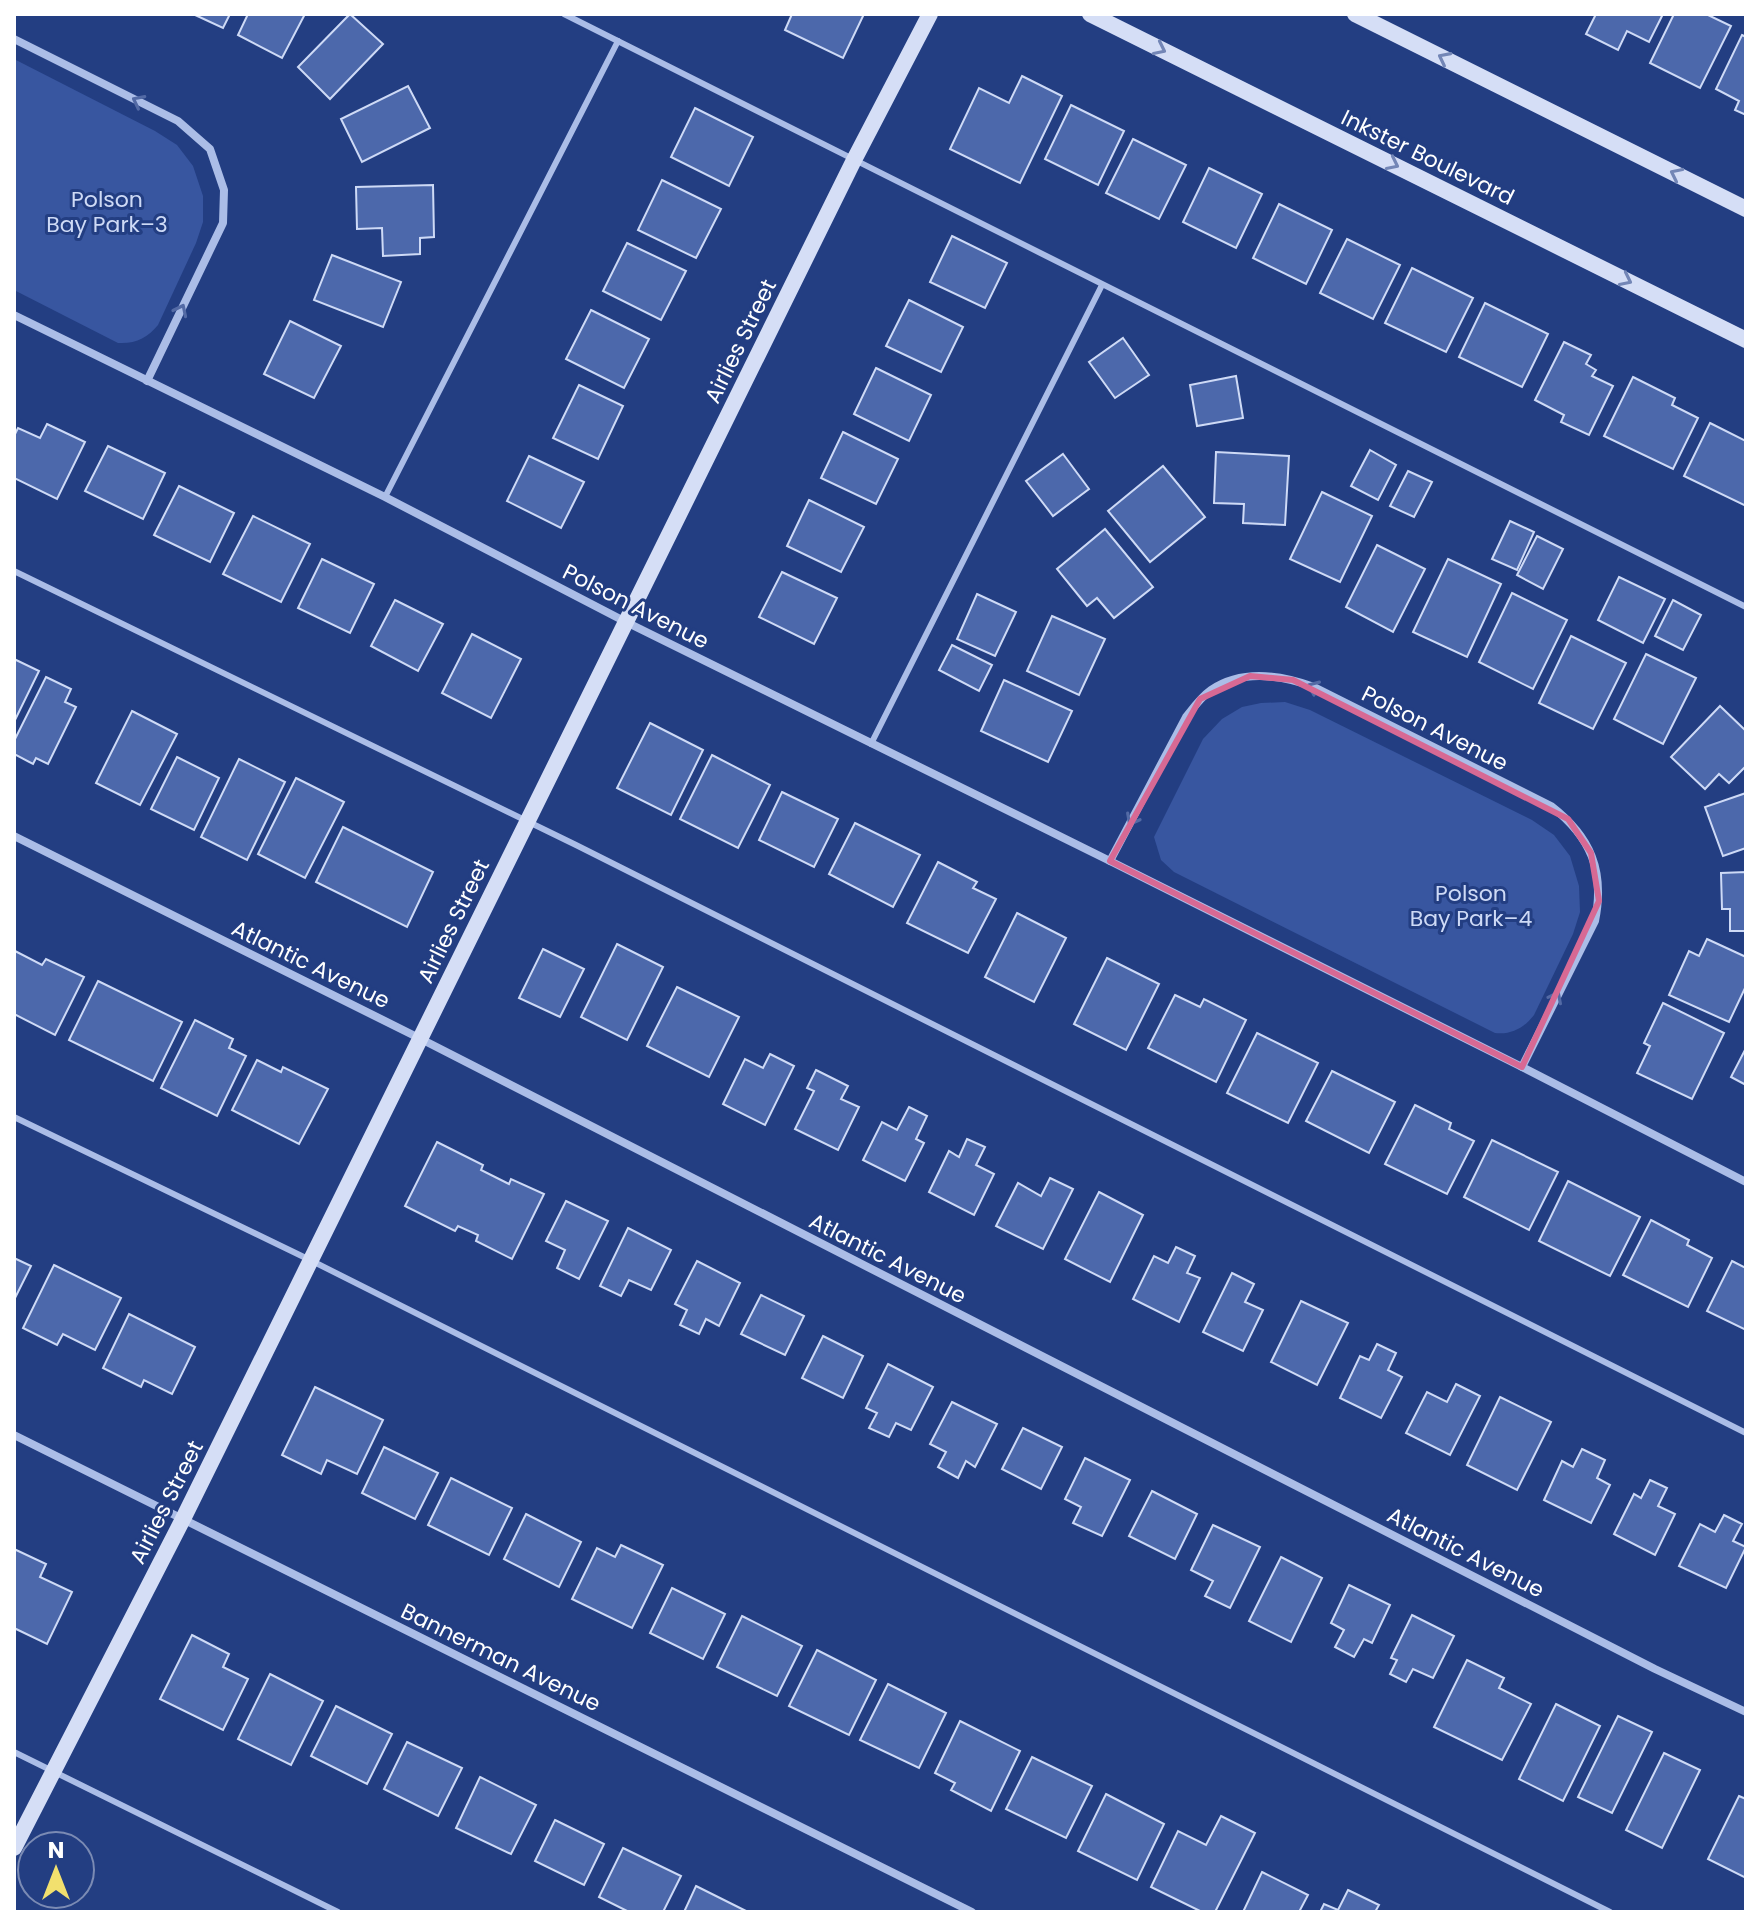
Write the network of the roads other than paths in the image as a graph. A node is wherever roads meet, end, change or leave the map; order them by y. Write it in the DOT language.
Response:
graph roads {
  1 [pos="564,14"];
  2 [pos="930,14"];
  3 [pos="1090,14"];
  4 [pos="1355,14"];
  5 [pos="14,39"];
  6 [pos="618,41"];
  7 [pos="854,160"];
  8 [pos="1746,209"];
  9 [pos="1102,285"];
  10 [pos="14,315"];
  11 [pos="1746,340"];
  12 [pos="147,381"];
  13 [pos="385,497"];
  14 [pos="14,571"];
  15 [pos="1746,607"];
  16 [pos="626,622"];
  17 [pos="871,744"];
  18 [pos="527,820"];
  19 [pos="14,836"];
  20 [pos="1110,861"];
  21 [pos="419,1038"];
  22 [pos="1522,1067"];
  23 [pos="14,1117"];
  24 [pos="1746,1182"];
  25 [pos="310,1260"];
  26 [pos="1746,1433"];
  27 [pos="14,1435"];
  28 [pos="183,1519"];
  29 [pos="1746,1712"];
  30 [pos="14,1752"];
  31 [pos="54,1772"];
  32 [pos="14,1848"];
  33 [pos="338,1912"];
  34 [pos="972,1912"];
  35 [pos="1610,1912"];
  1 -- 6 [label="lane"];
  2 -- 7 [label="street, Airlies Street"];
  3 -- 11 [label="street, Inkster Boulevard, one-way"];
  8 -- 4 [label="street, one-way"];
  12 -- 5 [label="street, one-way"];
  6 -- 7 [label="lane"];
  6 -- 13 [label="lane"];
  7 -- 9 [label="lane"];
  7 -- 16 [label="street, Airlies Street"];
  9 -- 15 [label="lane"];
  9 -- 17 [label="lane"];
  10 -- 12 [label="street, Polson Avenue"];
  12 -- 13 [label="street, Polson Avenue"];
  13 -- 16 [label="street, Polson Avenue"];
  14 -- 18 [label="lane"];
  16 -- 17 [label="street, Polson Avenue"];
  16 -- 18 [label="street, Airlies Street"];
  17 -- 20 [label="street, Polson Avenue"];
  18 -- 21 [label="street, Airlies Street"];
  18 -- 26 [label="lane"];
  19 -- 21 [label="street, Atlantic Avenue"];
  20 -- 22 [label="street, Polson Avenue"];
  22 -- 20 [label="street, Polson Avenue, one-way"];
  21 -- 25 [label="street, Airlies Street"];
  21 -- 29 [label="street, Atlantic Avenue"];
  22 -- 24 [label="street, Polson Avenue"];
  23 -- 25 [label="lane"];
  25 -- 28 [label="street, Airlies Street"];
  25 -- 35 [label="lane"];
  27 -- 28 [label="street, Bannerman Avenue"];
  28 -- 31 [label="street, Airlies Street"];
  28 -- 34 [label="street, Bannerman Avenue"];
  30 -- 31 [label="lane"];
  31 -- 32 [label="street, Airlies Street"];
  31 -- 33 [label="lane"];
}
